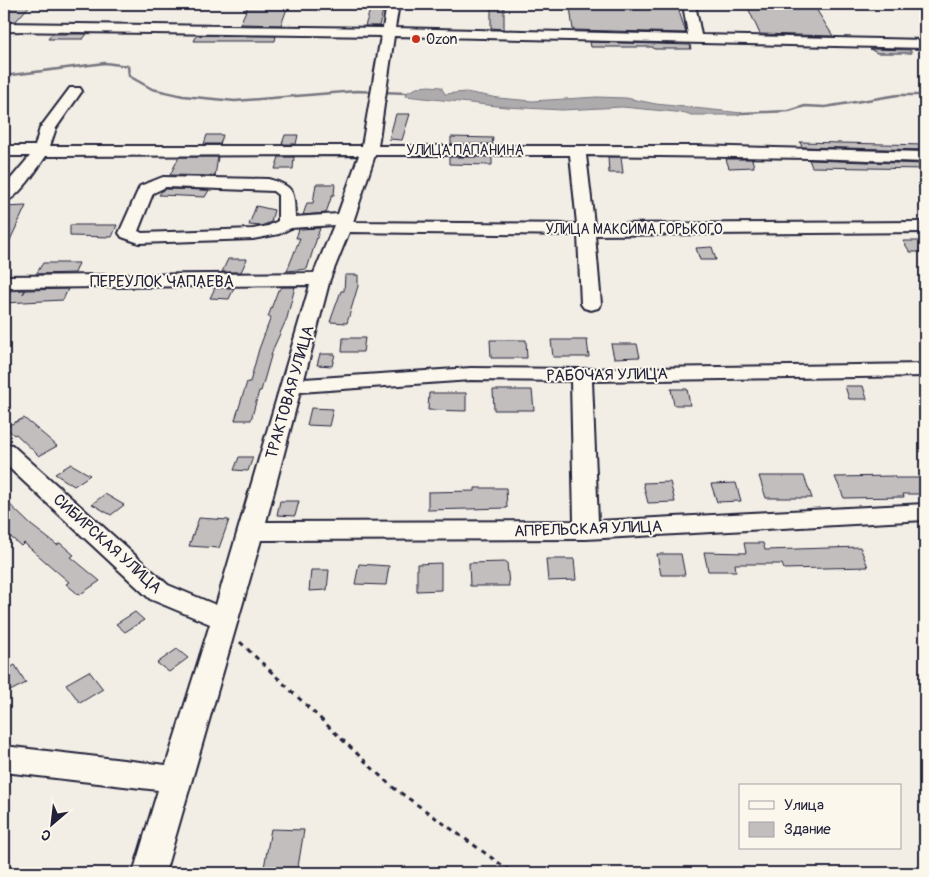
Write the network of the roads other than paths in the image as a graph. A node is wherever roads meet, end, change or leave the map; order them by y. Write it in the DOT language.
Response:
graph roads {
  1 [pos="393,4"];
  2 [pos="689,4"];
  3 [pos="4,27"];
  4 [pos="388,32"];
  5 [pos="695,38"];
  6 [pos="925,44"];
  7 [pos="75,91"];
  8 [pos="369,150"];
  9 [pos="577,150"];
  10 [pos="4,151"];
  11 [pos="41,152"];
  12 [pos="925,157"];
  13 [pos="4,197"];
  14 [pos="287,223"];
  15 [pos="344,223"];
  16 [pos="925,227"];
  17 [pos="586,228"];
  18 [pos="321,279"];
  19 [pos="4,282"];
  20 [pos="591,304"];
  21 [pos="920,370"];
  22 [pos="581,375"];
  23 [pos="290,386"];
  24 [pos="925,390"];
  25 [pos="4,450"];
  26 [pos="925,512"];
  27 [pos="586,530"];
  28 [pos="250,531"];
  29 [pos="224,619"];
  30 [pos="4,759"];
  31 [pos="176,779"];
  32 [pos="149,873"];
  1 -- 4 [label="street, ТРАКТОВАЯ УЛИЦА"];
  2 -- 5 [label="street"];
  3 -- 4 [label="street"];
  4 -- 5 [label="street"];
  4 -- 8 [label="street, ТРАКТОВАЯ УЛИЦА"];
  5 -- 6 [label="street"];
  7 -- 11 [label="street"];
  8 -- 9 [label="street, УЛИЦА ПАПАНИНА"];
  8 -- 11 [label="street, УЛИЦА ПАПАНИНА"];
  8 -- 15 [label="street, ТРАКТОВАЯ УЛИЦА"];
  9 -- 12 [label="street, УЛИЦА ПАПАНИНА"];
  9 -- 17 [label="street"];
  10 -- 11 [label="street, УЛИЦА ПАПАНИНА"];
  11 -- 13 [label="street"];
  14 -- 14 [label="street, УЛИЦА МАКСИМА ГОРЬКОГО"];
  14 -- 15 [label="street, УЛИЦА МАКСИМА ГОРЬКОГО"];
  15 -- 17 [label="street, УЛИЦА МАКСИМА ГОРЬКОГО"];
  15 -- 18 [label="street, ТРАКТОВАЯ УЛИЦА"];
  16 -- 17 [label="street, УЛИЦА МАКСИМА ГОРЬКОГО"];
  17 -- 20 [label="street"];
  18 -- 19 [label="street, ПЕРЕУЛОК ЧАПАЕВА"];
  18 -- 23 [label="street, ТРАКТОВАЯ УЛИЦА"];
  21 -- 22 [label="street, РАБОЧАЯ УЛИЦА"];
  21 -- 24 [label="street"];
  22 -- 23 [label="street, РАБОЧАЯ УЛИЦА"];
  22 -- 27 [label="street"];
  23 -- 28 [label="street, ТРАКТОВАЯ УЛИЦА"];
  25 -- 29 [label="street, СИБИРСКАЯ УЛИЦА"];
  26 -- 27 [label="street, АПРЕЛЬСКАЯ УЛИЦА"];
  27 -- 28 [label="street, АПРЕЛЬСКАЯ УЛИЦА"];
  28 -- 29 [label="street, ТРАКТОВАЯ УЛИЦА"];
  29 -- 31 [label="street, ТРАКТОВАЯ УЛИЦА"];
  30 -- 31 [label="street"];
  31 -- 32 [label="street, ТРАКТОВАЯ УЛИЦА"];
}
